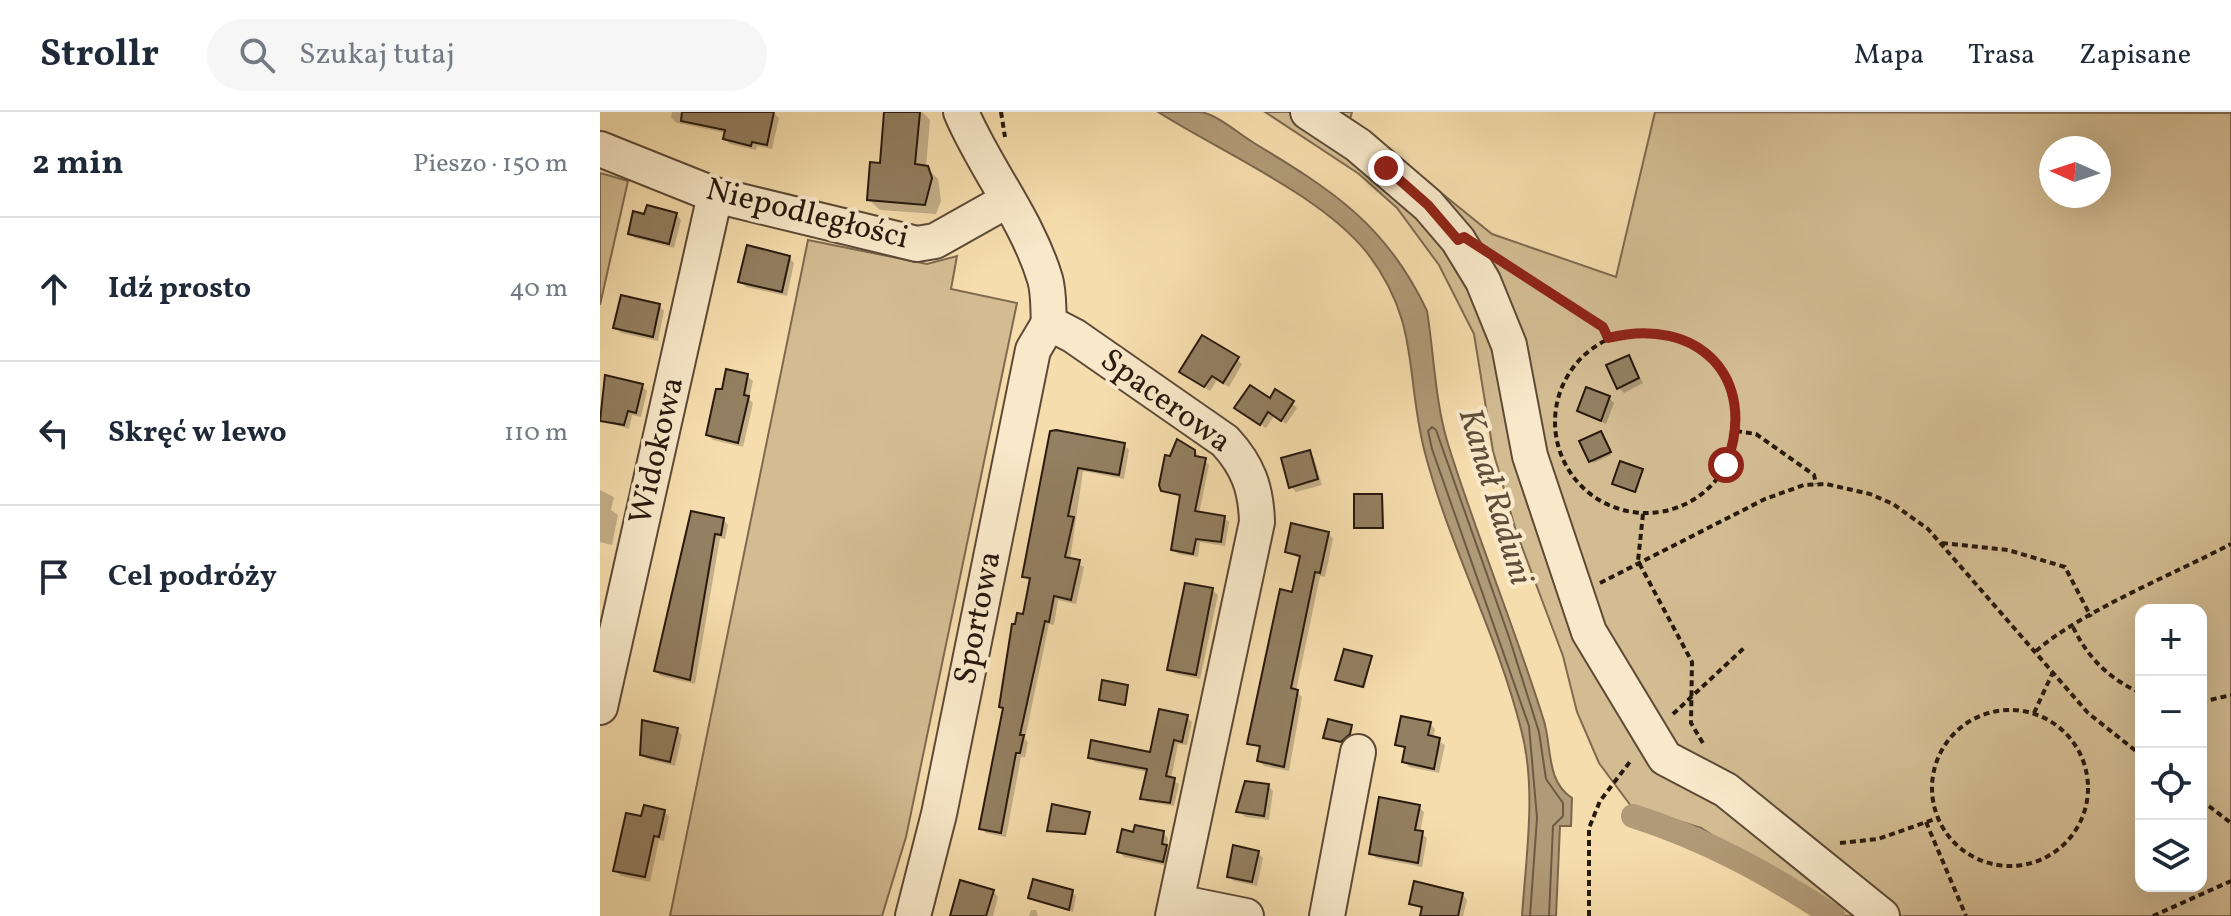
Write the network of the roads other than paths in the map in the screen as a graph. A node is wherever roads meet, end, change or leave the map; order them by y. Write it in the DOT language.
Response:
graph roads {
  1 [pos="961,112"];
  2 [pos="1308,112"];
  3 [pos="600,149"];
  4 [pos="715,195"];
  5 [pos="1008,200"];
  6 [pos="1049,323"];
  7 [pos="600,707"];
  8 [pos="1358,752"];
  9 [pos="1175,909"];
  10 [pos="913,916"];
  11 [pos="1246,916"];
  12 [pos="1327,916"];
  13 [pos="1882,916"];
  1 -- 5 [label="street"];
  2 -- 13 [label="street"];
  3 -- 4 [label="street, Niepodległości"];
  4 -- 5 [label="street, Niepodległości"];
  4 -- 7 [label="street, Widokowa"];
  5 -- 6 [label="street"];
  6 -- 9 [label="street, Spacerowa"];
  6 -- 10 [label="street, Sportowa"];
  8 -- 12 [label="street"];
  9 -- 11 [label="street"];
}
